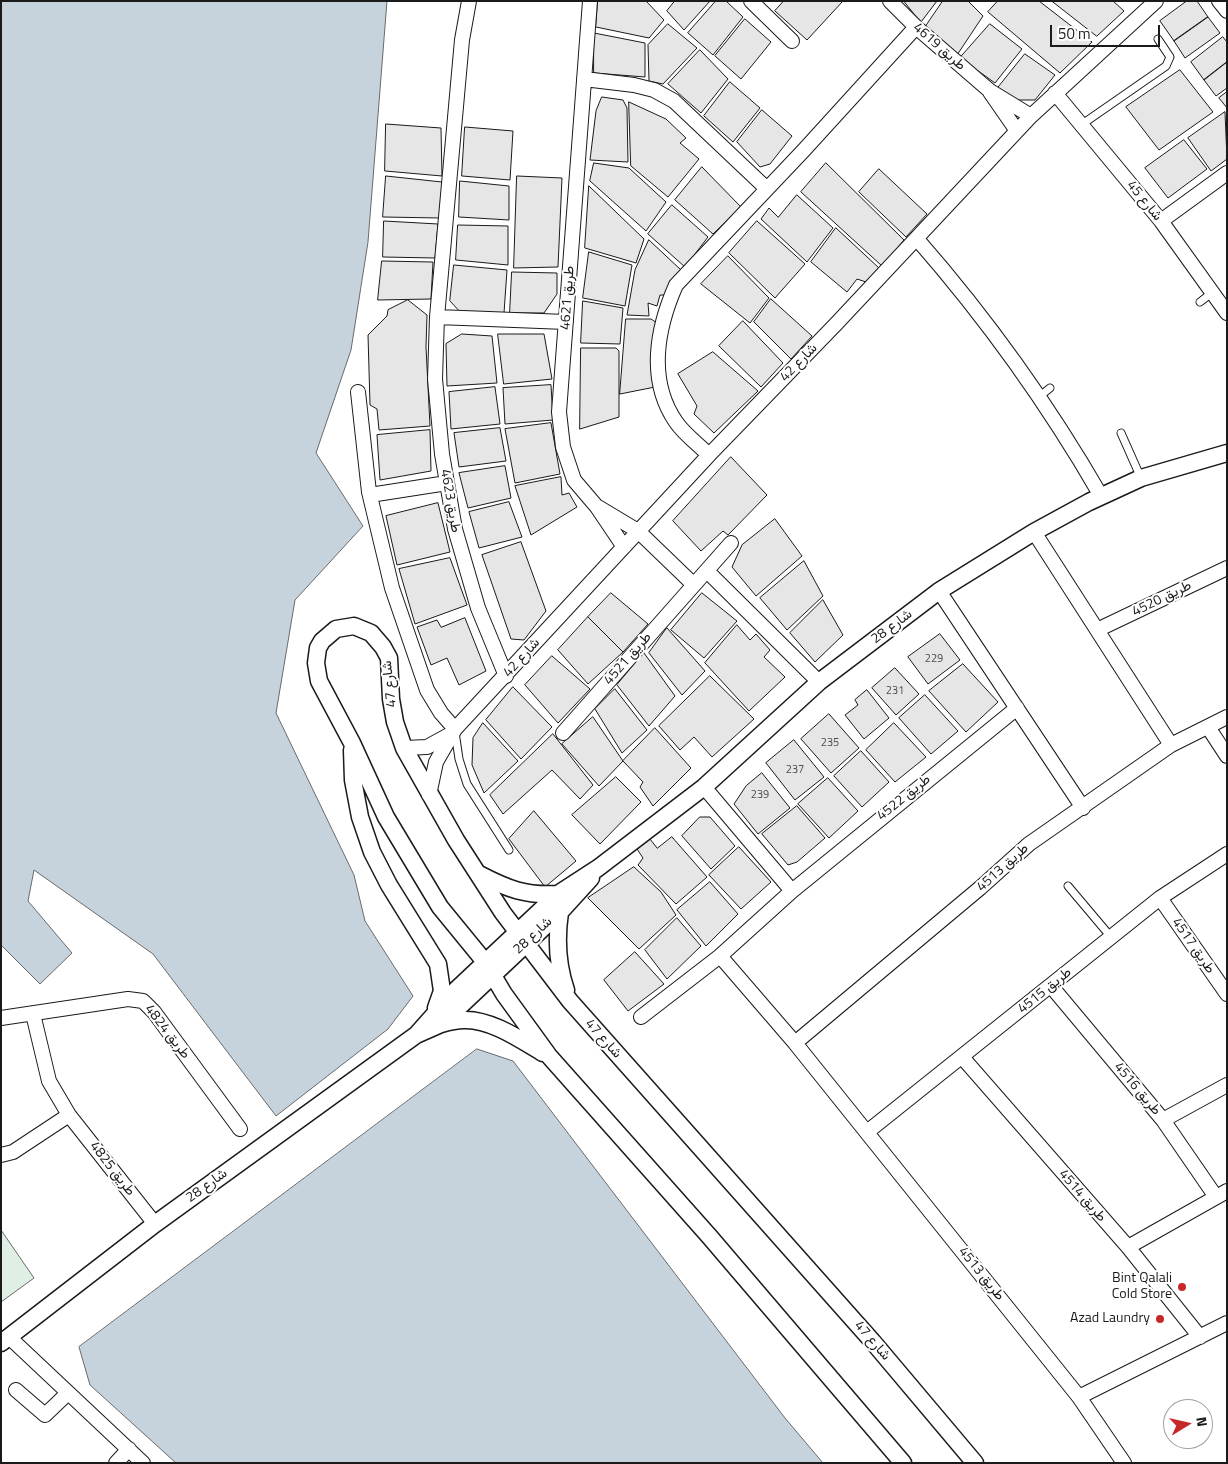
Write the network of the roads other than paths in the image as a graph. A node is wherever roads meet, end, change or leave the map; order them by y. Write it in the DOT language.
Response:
graph roads {
  1 [pos="469,1"];
  2 [pos="590,1"];
  3 [pos="751,1"];
  4 [pos="890,1"];
  5 [pos="1156,1"];
  6 [pos="1219,1"];
  7 [pos="1227,11"];
  8 [pos="916,27"];
  9 [pos="1158,39"];
  10 [pos="792,41"];
  11 [pos="584,79"];
  12 [pos="990,91"];
  13 [pos="1055,94"];
  14 [pos="1031,116"];
  15 [pos="1082,125"];
  16 [pos="1017,131"];
  17 [pos="1227,173"];
  18 [pos="766,188"];
  19 [pos="1161,221"];
  20 [pos="917,239"];
  21 [pos="1213,292"];
  22 [pos="1200,302"];
  23 [pos="1227,313"];
  24 [pos="437,317"];
  25 [pos="566,322"];
  26 [pos="358,392"];
  27 [pos="1121,433"];
  28 [pos="1227,453"];
  29 [pos="709,455"];
  30 [pos="1141,478"];
  31 [pos="447,484"];
  32 [pos="370,495"];
  33 [pos="1101,496"];
  34 [pos="597,507"];
  35 [pos="638,531"];
  36 [pos="1034,532"];
  37 [pos="731,543"];
  38 [pos="624,547"];
  39 [pos="1227,568"];
  40 [pos="707,570"];
  41 [pos="694,585"];
  42 [pos="939,591"];
  43 [pos="1097,630"];
  44 [pos="506,676"];
  45 [pos="819,682"];
  46 [pos="1017,708"];
  47 [pos="1227,717"];
  48 [pos="1208,727"];
  49 [pos="453,731"];
  50 [pos="563,733"];
  51 [pos="352,743"];
  52 [pos="1170,745"];
  53 [pos="404,748"];
  54 [pos="1227,756"];
  55 [pos="704,787"];
  56 [pos="429,795"];
  57 [pos="1083,808"];
  58 [pos="509,850"];
  59 [pos="1227,854"];
  60 [pos="598,868"];
  61 [pos="478,873"];
  62 [pos="1068,886"];
  63 [pos="792,891"];
  64 [pos="558,894"];
  65 [pos="1160,898"];
  66 [pos="560,912"];
  67 [pos="1112,937"];
  68 [pos="521,938"];
  69 [pos="720,956"];
  70 [pos="489,968"];
  71 [pos="1051,986"];
  72 [pos="1227,994"];
  73 [pos="570,1001"];
  74 [pos="33,1014"];
  75 [pos="641,1017"];
  76 [pos="1,1018"];
  77 [pos="438,1018"];
  78 [pos="795,1043"];
  79 [pos="549,1056"];
  80 [pos="962,1056"];
  81 [pos="1227,1085"];
  82 [pos="68,1115"];
  83 [pos="1164,1120"];
  84 [pos="240,1129"];
  85 [pos="867,1132"];
  86 [pos="1,1155"];
  87 [pos="1222,1194"];
  88 [pos="155,1224"];
  89 [pos="1128,1247"];
  90 [pos="1227,1323"];
  91 [pos="1200,1337"];
  92 [pos="5,1340"];
  93 [pos="16,1390"];
  94 [pos="68,1393"];
  95 [pos="1079,1396"];
  96 [pos="129,1448"];
  97 [pos="116,1463"];
  98 [pos="144,1463"];
  99 [pos="903,1463"];
  100 [pos="976,1463"];
  101 [pos="1124,1463"];
  1 -- 24 [label="street"];
  2 -- 11 [label="street, طريق 4621"];
  3 -- 10 [label="street"];
  4 -- 8 [label="street, طريق 4619"];
  5 -- 13 [label="street, شارع 42"];
  6 -- 7 [label="street"];
  8 -- 12 [label="street, طريق 4619"];
  8 -- 18 [label="street"];
  9 -- 15 [label="lane"];
  11 -- 18 [label="street"];
  11 -- 25 [label="street, طريق 4621"];
  12 -- 14 [label="street, طريق 4619"];
  12 -- 16 [label="street, طريق 4619"];
  13 -- 14 [label="street, شارع 42"];
  13 -- 15 [label="street, شارع 45"];
  14 -- 16 [label="street, شارع 42"];
  15 -- 19 [label="street, شارع 45"];
  16 -- 20 [label="street, شارع 42"];
  17 -- 19 [label="street"];
  18 -- 29 [label="street"];
  19 -- 21 [label="street, شارع 45"];
  20 -- 29 [label="street, شارع 42"];
  20 -- 33 [label="street"];
  21 -- 22 [label="lane"];
  21 -- 23 [label="street, شارع 45"];
  24 -- 25 [label="street"];
  24 -- 31 [label="street, طريق 4623"];
  25 -- 34 [label="street, طريق 4621"];
  26 -- 32 [label="street"];
  27 -- 30 [label="lane"];
  28 -- 30 [label="street, شارع 28"];
  29 -- 35 [label="street, شارع 42"];
  30 -- 33 [label="street, شارع 28"];
  31 -- 32 [label="street"];
  31 -- 44 [label="street, طريق 4623"];
  32 -- 49 [label="street"];
  33 -- 36 [label="street, شارع 28"];
  34 -- 35 [label="street, طريق 4621"];
  34 -- 38 [label="street, طريق 4621"];
  35 -- 38 [label="street, شارع 42"];
  35 -- 41 [label="street"];
  36 -- 42 [label="street, شارع 28"];
  36 -- 43 [label="street"];
  37 -- 40 [label="street, طريق 4521"];
  38 -- 44 [label="street, شارع 42"];
  39 -- 43 [label="street, طريق 4520"];
  40 -- 41 [label="street, طريق 4521"];
  40 -- 45 [label="street"];
  41 -- 50 [label="street, طريق 4521"];
  42 -- 45 [label="street, شارع 28"];
  42 -- 46 [label="street"];
  43 -- 52 [label="street"];
  44 -- 49 [label="street, شارع 42"];
  45 -- 55 [label="street, شارع 28"];
  46 -- 57 [label="street"];
  46 -- 63 [label="street, طريق 4522"];
  47 -- 48 [label="street, طريق 4513"];
  48 -- 52 [label="street, طريق 4513"];
  48 -- 54 [label="street"];
  49 -- 53 [label="street, شارع 42"];
  49 -- 56 [label="street, شارع 42"];
  49 -- 58 [label="lane"];
  51 -- 53 [label="street, شارع 47"];
  51 -- 70 [label="street, شارع 47"];
  51 -- 77 [label="street"];
  52 -- 57 [label="street, طريق 4513"];
  53 -- 56 [label="street, شارع 47"];
  55 -- 60 [label="street, شارع 28"];
  55 -- 63 [label="street"];
  56 -- 61 [label="street, شارع 47"];
  57 -- 78 [label="street, طريق 4513"];
  59 -- 65 [label="street, طريق 4515"];
  60 -- 64 [label="street, شارع 28"];
  60 -- 66 [label="street, شارع 28"];
  61 -- 64 [label="street"];
  61 -- 68 [label="street, شارع 47"];
  62 -- 67 [label="lane"];
  63 -- 69 [label="street, طريق 4522"];
  64 -- 68 [label="street, شارع 28"];
  65 -- 67 [label="street, طريق 4515"];
  65 -- 72 [label="street, طريق 4517"];
  66 -- 68 [label="street, شارع 28"];
  66 -- 73 [label="street"];
  67 -- 71 [label="street, طريق 4515"];
  68 -- 70 [label="street, شارع 28"];
  68 -- 73 [label="street, شارع 47"];
  69 -- 75 [label="street, طريق 4522"];
  69 -- 78 [label="street, طريق 4513"];
  70 -- 77 [label="street, شارع 28"];
  70 -- 79 [label="street, شارع 47"];
  71 -- 80 [label="street, طريق 4515"];
  71 -- 83 [label="street, طريق 4516"];
  73 -- 100 [label="street, شارع 47"];
  74 -- 76 [label="street, طريق 4824"];
  74 -- 82 [label="street, طريق 4825"];
  74 -- 84 [label="street, طريق 4824"];
  77 -- 79 [label="street"];
  77 -- 88 [label="street, شارع 28"];
  78 -- 85 [label="street, طريق 4513"];
  79 -- 99 [label="street, شارع 47"];
  80 -- 85 [label="street, طريق 4515"];
  80 -- 89 [label="street, طريق 4514"];
  81 -- 83 [label="street"];
  82 -- 86 [label="street"];
  82 -- 88 [label="street, طريق 4825"];
  83 -- 87 [label="street, طريق 4516"];
  85 -- 95 [label="street, طريق 4513"];
  87 -- 89 [label="street, طريق 4516"];
  88 -- 92 [label="street, شارع 28"];
  89 -- 91 [label="street, طريق 4514"];
  90 -- 91 [label="street"];
  91 -- 95 [label="street"];
  92 -- 94 [label="street"];
  93 -- 94 [label="street"];
  94 -- 96 [label="street"];
  95 -- 101 [label="street, طريق 4513"];
  96 -- 97 [label="street"];
  96 -- 98 [label="street"];
}
